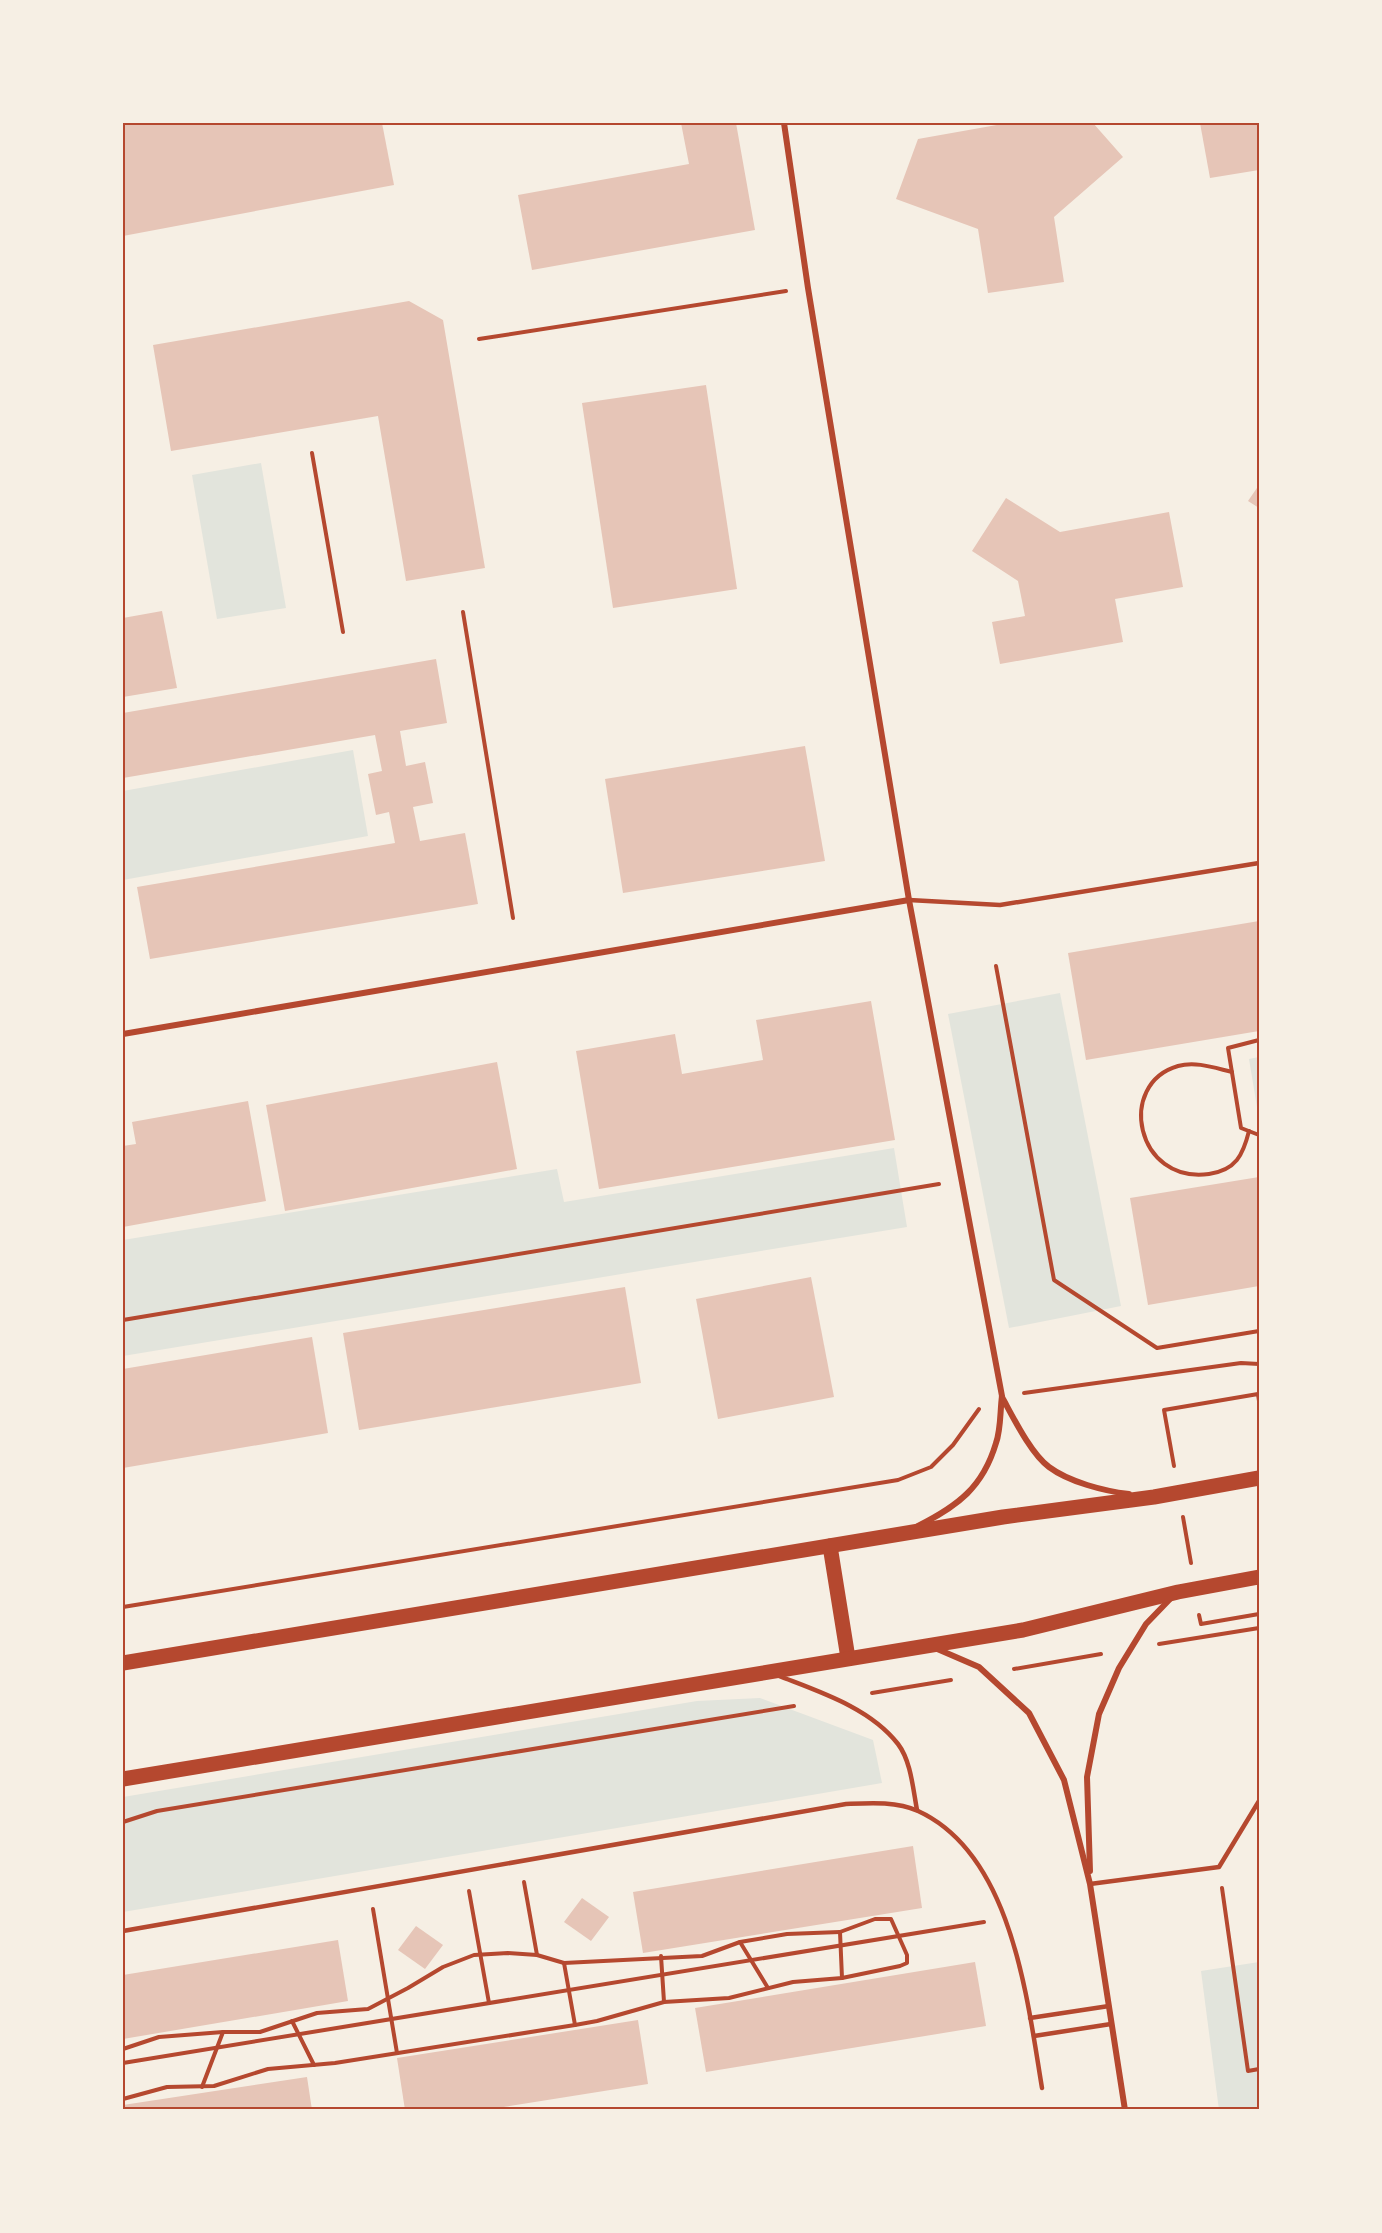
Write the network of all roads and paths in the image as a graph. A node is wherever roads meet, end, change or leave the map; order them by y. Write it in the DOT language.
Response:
graph roads {
  1 [pos="784,123"];
  2 [pos="808,288"];
  3 [pos="479,339"];
  4 [pos="312,453"];
  5 [pos="463,612"];
  6 [pos="343,632"];
  7 [pos="1259,863"];
  8 [pos="909,900"];
  9 [pos="513,918"];
  10 [pos="996,966"];
  11 [pos="123,1034"];
  12 [pos="1259,1040"];
  13 [pos="1232,1072"];
  14 [pos="1249,1131"];
  15 [pos="1259,1135"];
  16 [pos="961,1180"];
  17 [pos="123,1320"];
  18 [pos="1259,1331"];
  19 [pos="1259,1364"];
  20 [pos="1002,1396"];
  21 [pos="1259,1401"];
  22 [pos="1164,1410"];
  23 [pos="1259,1478"];
  24 [pos="1154,1497"];
  25 [pos="899,1535"];
  26 [pos="830,1546"];
  27 [pos="1259,1577"];
  28 [pos="1178,1592"];
  29 [pos="123,1607"];
  30 [pos="1259,1614"];
  31 [pos="1201,1624"];
  32 [pos="1259,1628"];
  33 [pos="927,1645"];
  34 [pos="1131,1648"];
  35 [pos="848,1658"];
  36 [pos="123,1663"];
  37 [pos="768,1672"];
  38 [pos="987,1674"];
  39 [pos="835,1700"];
  40 [pos="123,1779"];
  41 [pos="1259,1801"];
  42 [pos="917,1810"];
  43 [pos="123,1822"];
  44 [pos="521,1861"];
  45 [pos="1219,1867"];
  46 [pos="466,1870"];
  47 [pos="1090,1884"];
  48 [pos="369,1888"];
  49 [pos="1005,1919"];
  50 [pos="123,1931"];
  51 [pos="840,1932"];
  52 [pos="740,1942"];
  53 [pos="537,1955"];
  54 [pos="662,1956"];
  55 [pos="564,1963"];
  56 [pos="842,1978"];
  57 [pos="768,1988"];
  58 [pos="388,1998"];
  59 [pos="664,2002"];
  60 [pos="489,2003"];
  61 [pos="1109,2006"];
  62 [pos="1030,2018"];
  63 [pos="292,2021"];
  64 [pos="1111,2024"];
  65 [pos="575,2025"];
  66 [pos="222,2032"];
  67 [pos="1034,2036"];
  68 [pos="123,2049"];
  69 [pos="397,2053"];
  70 [pos="123,2063"];
  71 [pos="314,2065"];
  72 [pos="1259,2069"];
  73 [pos="202,2087"];
  74 [pos="1042,2088"];
  75 [pos="123,2099"];
  76 [pos="1125,2110"];
  1 -- 2 [label="street"];
  2 -- 3 [label="path"];
  2 -- 8 [label="street"];
  4 -- 6 [label="path"];
  5 -- 9 [label="path"];
  7 -- 8 [label="lane"];
  8 -- 11 [label="street"];
  8 -- 16 [label="street"];
  10 -- 18 [label="path"];
  12 -- 13 [label="path"];
  13 -- 14 [label="path"];
  13 -- 14 [label="path"];
  14 -- 15 [label="path"];
  16 -- 17 [label="path"];
  16 -- 20 [label="street"];
  19 -- 20 [label="path"];
  20 -- 24 [label="street"];
  20 -- 25 [label="street"];
  20 -- 29 [label="path"];
  21 -- 22 [label="path"];
  23 -- 24 [label="main road"];
  24 -- 25 [label="main road"];
  25 -- 26 [label="main road"];
  26 -- 35 [label="main road"];
  26 -- 36 [label="main road"];
  27 -- 28 [label="main road"];
  28 -- 33 [label="main road"];
  28 -- 34 [label="street"];
  30 -- 31 [label="path"];
  32 -- 34 [label="path"];
  33 -- 35 [label="main road"];
  33 -- 38 [label="street"];
  34 -- 38 [label="path"];
  34 -- 47 [label="street"];
  35 -- 37 [label="main road"];
  37 -- 39 [label="lane"];
  37 -- 40 [label="main road"];
  38 -- 39 [label="path"];
  38 -- 47 [label="street"];
  39 -- 42 [label="lane"];
  39 -- 43 [label="path"];
  41 -- 45 [label="lane"];
  42 -- 44 [label="lane"];
  42 -- 49 [label="lane"];
  44 -- 46 [label="lane"];
  44 -- 53 [label="path"];
  45 -- 47 [label="lane"];
  45 -- 72 [label="path"];
  46 -- 48 [label="lane"];
  46 -- 60 [label="path"];
  47 -- 61 [label="street"];
  48 -- 50 [label="lane"];
  48 -- 58 [label="path"];
  49 -- 60 [label="path"];
  49 -- 62 [label="lane"];
  51 -- 52 [label="path"];
  51 -- 56 [label="path"];
  51 -- 56 [label="path"];
  52 -- 54 [label="path"];
  52 -- 57 [label="path"];
  53 -- 55 [label="path"];
  53 -- 58 [label="path"];
  54 -- 55 [label="path"];
  54 -- 59 [label="path"];
  55 -- 65 [label="path"];
  56 -- 57 [label="path"];
  57 -- 59 [label="path"];
  58 -- 63 [label="path"];
  58 -- 69 [label="path"];
  59 -- 65 [label="path"];
  60 -- 70 [label="path"];
  61 -- 62 [label="lane"];
  61 -- 64 [label="street"];
  62 -- 67 [label="lane"];
  63 -- 66 [label="path"];
  63 -- 71 [label="path"];
  64 -- 67 [label="lane"];
  64 -- 76 [label="street"];
  65 -- 69 [label="path"];
  66 -- 68 [label="path"];
  66 -- 73 [label="path"];
  67 -- 74 [label="lane"];
  69 -- 71 [label="path"];
  71 -- 73 [label="path"];
  73 -- 75 [label="path"];
}
